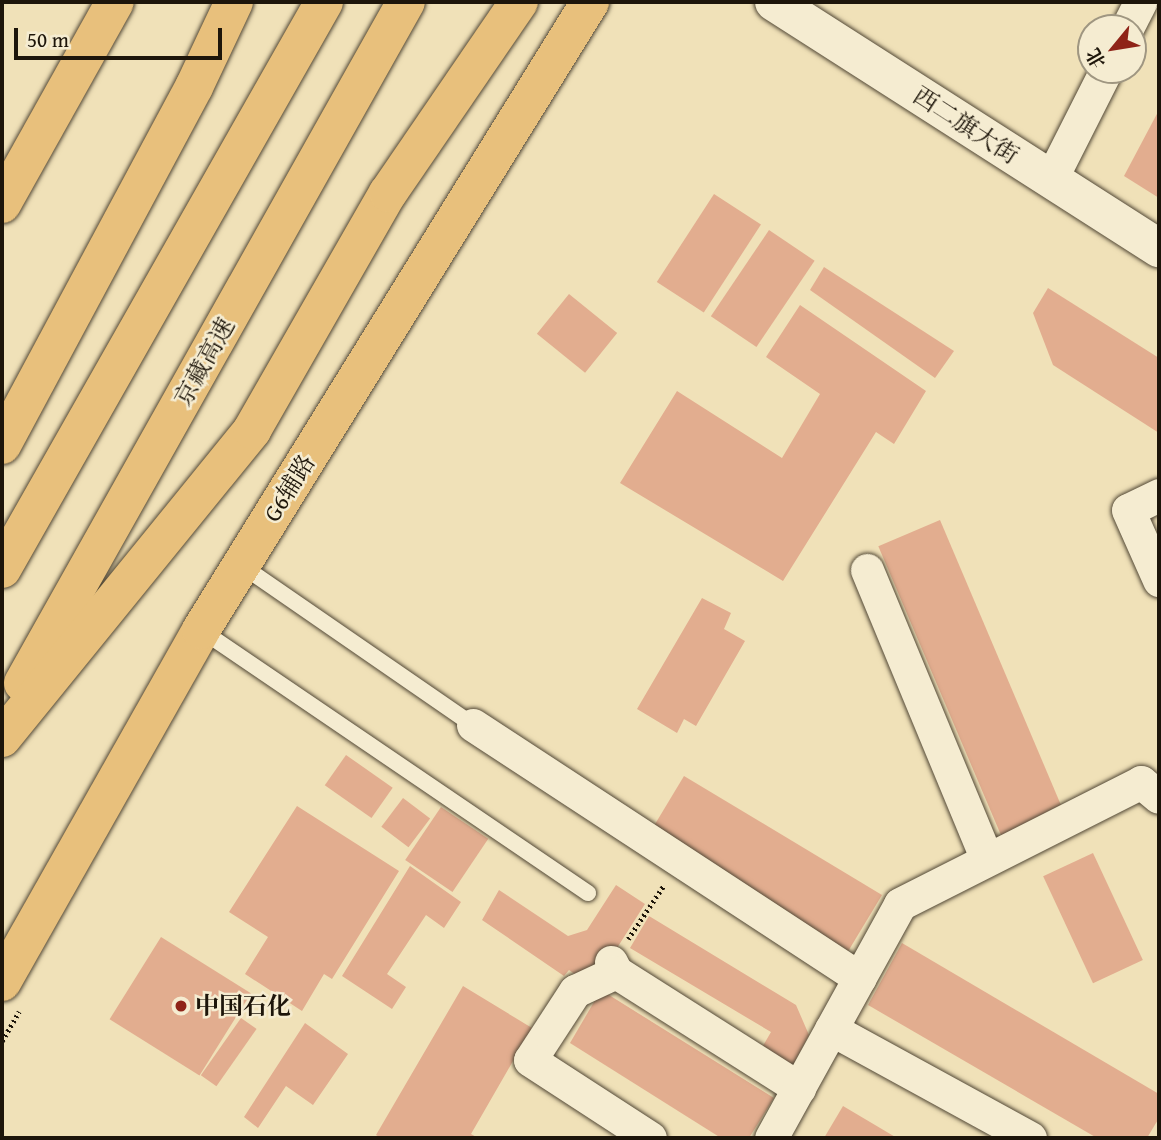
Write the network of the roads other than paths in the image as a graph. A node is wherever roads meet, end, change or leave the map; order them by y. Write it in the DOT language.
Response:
graph roads {
  1 [pos="115,2"];
  2 [pos="234,2"];
  3 [pos="324,2"];
  4 [pos="406,2"];
  5 [pos="519,2"];
  6 [pos="590,2"];
  7 [pos="774,2"];
  8 [pos="1099,84"];
  9 [pos="1051,179"];
  10 [pos="2,204"];
  11 [pos="1159,248"];
  12 [pos="2,445"];
  13 [pos="1159,495"];
  14 [pos="241,565"];
  15 [pos="2,569"];
  16 [pos="867,570"];
  17 [pos="1159,580"];
  18 [pos="201,630"];
  19 [pos="2,721"];
  20 [pos="473,725"];
  21 [pos="2,738"];
  22 [pos="1153,781"];
  23 [pos="987,859"];
  24 [pos="588,893"];
  25 [pos="859,978"];
  26 [pos="2,982"];
  27 [pos="831,1029"];
  28 [pos="799,1088"];
  29 [pos="650,1138"];
  30 [pos="771,1138"];
  31 [pos="1030,1138"];
  1 -- 10 [label="main road"];
  2 -- 12 [label="main road"];
  3 -- 15 [label="main road"];
  4 -- 19 [label="main road, 京藏高速"];
  5 -- 21 [label="main road"];
  6 -- 14 [label="main road, G6辅路"];
  7 -- 9 [label="main road, 西二旗大街"];
  8 -- 9 [label="street"];
  9 -- 11 [label="main road, 西二旗大街"];
  13 -- 17 [label="street"];
  14 -- 18 [label="main road, G6辅路"];
  14 -- 20 [label="lane"];
  16 -- 23 [label="street"];
  18 -- 24 [label="lane"];
  18 -- 26 [label="main road, G6辅路"];
  20 -- 25 [label="street"];
  22 -- 23 [label="street"];
  23 -- 25 [label="street"];
  25 -- 27 [label="street"];
  27 -- 28 [label="street"];
  27 -- 31 [label="street"];
  28 -- 29 [label="street"];
  28 -- 30 [label="street"];
}
